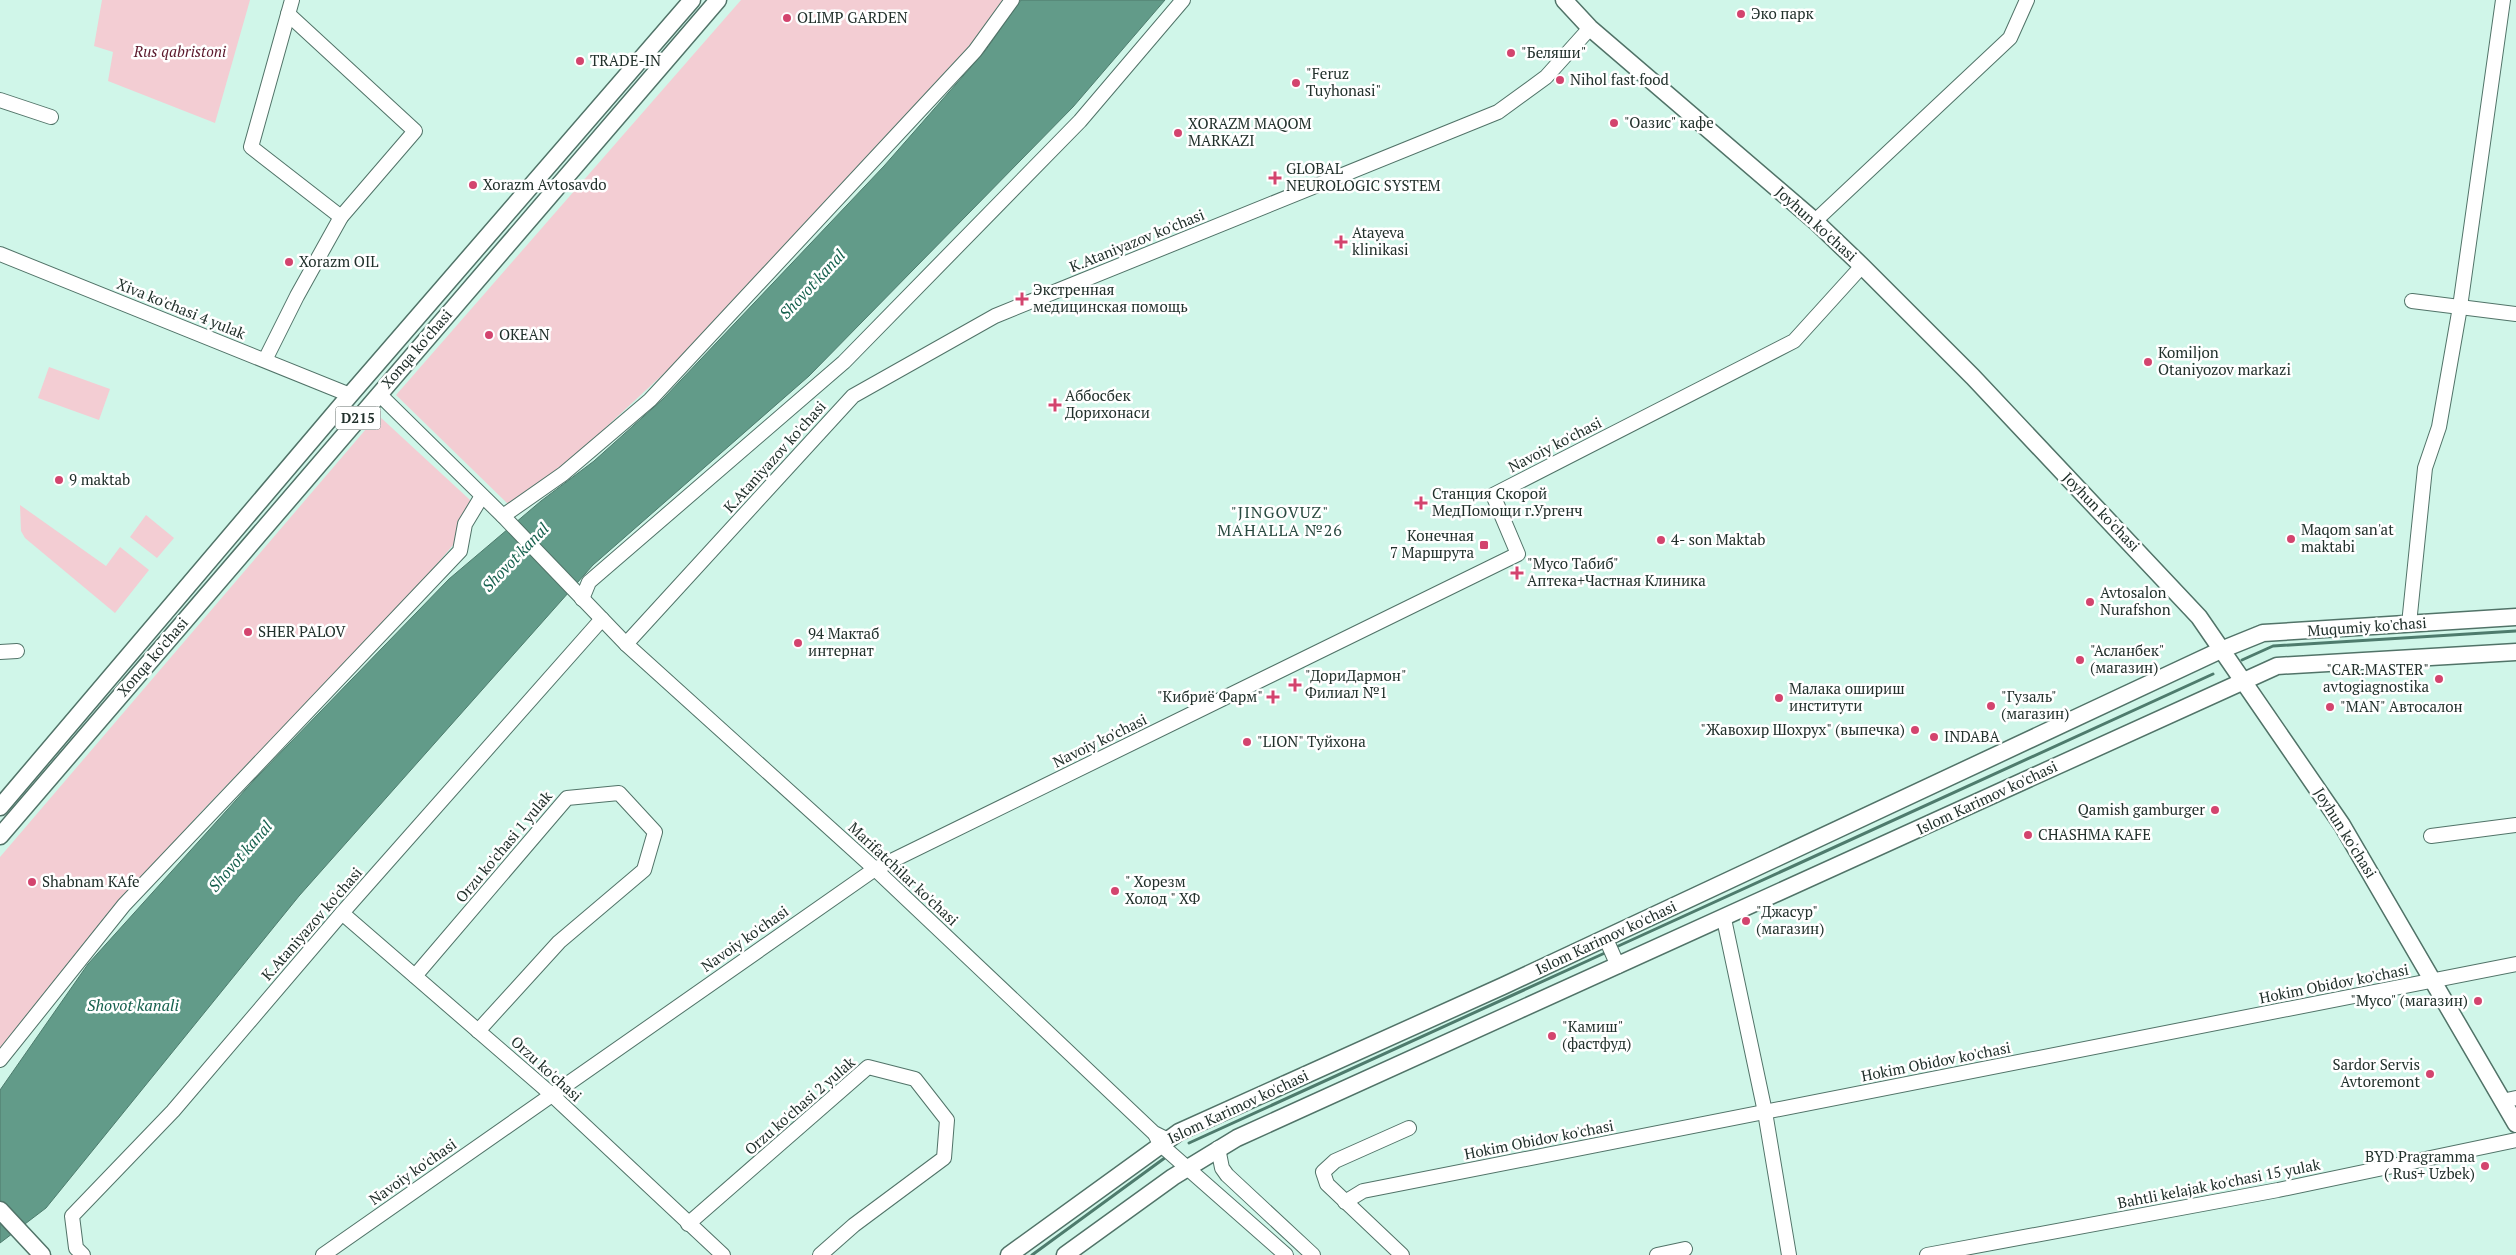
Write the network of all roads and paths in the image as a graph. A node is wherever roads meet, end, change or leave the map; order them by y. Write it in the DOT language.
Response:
graph roads {
  1 [pos="292,0"];
  2 [pos="692,0"];
  3 [pos="718,0"];
  4 [pos="1012,0"];
  5 [pos="1183,0"];
  6 [pos="1564,0"];
  7 [pos="2027,0"];
  8 [pos="2503,0"];
  9 [pos="288,14"];
  10 [pos="1590,28"];
  11 [pos="0,100"];
  12 [pos="51,117"];
  13 [pos="341,217"];
  14 [pos="1815,221"];
  15 [pos="0,254"];
  16 [pos="1862,266"];
  17 [pos="2412,301"];
  18 [pos="2460,307"];
  19 [pos="2516,314"];
  20 [pos="265,360"];
  21 [pos="350,394"];
  22 [pos="379,394"];
  23 [pos="482,496"];
  24 [pos="503,516"];
  25 [pos="582,599"];
  26 [pos="2516,617"];
  27 [pos="602,619"];
  28 [pos="2409,624"];
  29 [pos="626,644"];
  30 [pos="2221,650"];
  31 [pos="17,651"];
  32 [pos="0,652"];
  33 [pos="2516,652"];
  34 [pos="2243,680"];
  35 [pos="24,778"];
  36 [pos="39,790"];
  37 [pos="0,807"];
  38 [pos="2516,825"];
  39 [pos="0,836"];
  40 [pos="2431,836"];
  41 [pos="875,869"];
  42 [pos="342,913"];
  43 [pos="1724,919"];
  44 [pos="1606,939"];
  45 [pos="2516,964"];
  46 [pos="1618,966"];
  47 [pos="415,976"];
  48 [pos="2433,981"];
  49 [pos="478,1031"];
  50 [pos="0,1060"];
  51 [pos="550,1094"];
  52 [pos="2509,1099"];
  53 [pos="1765,1112"];
  54 [pos="2516,1124"];
  55 [pos="1409,1128"];
  56 [pos="1160,1139"];
  57 [pos="2516,1140"];
  58 [pos="1218,1148"];
  59 [pos="1188,1167"];
  60 [pos="1345,1202"];
  61 [pos="0,1210"];
  62 [pos="0,1224"];
  63 [pos="688,1224"];
  64 [pos="27,1247"];
  65 [pos="1686,1249"];
  66 [pos="42,1255"];
  67 [pos="83,1255"];
  68 [pos="323,1255"];
  69 [pos="724,1255"];
  70 [pos="820,1255"];
  71 [pos="1009,1255"];
  72 [pos="1065,1255"];
  73 [pos="1286,1255"];
  74 [pos="1313,1255"];
  75 [pos="1402,1255"];
  76 [pos="1657,1255"];
  77 [pos="1789,1255"];
  78 [pos="1927,1255"];
  1 -- 9 [label="street"];
  2 -- 21 [label="main road, Xonqa ko'chasi / D215"];
  3 -- 22 [label="main road, Xonqa ko'chasi / D215"];
  4 -- 24 [label="street"];
  5 -- 25 [label="street"];
  6 -- 10 [label="main road, Joyhun ko'chasi"];
  7 -- 14 [label="street"];
  8 -- 18 [label="street"];
  9 -- 13 [label="street"];
  9 -- 13 [label="street"];
  10 -- 14 [label="main road, Joyhun ko'chasi"];
  10 -- 29 [label="street, K.Ataniyazov ko'chasi"];
  11 -- 12 [label="street"];
  13 -- 20 [label="street"];
  14 -- 16 [label="main road, Joyhun ko'chasi"];
  15 -- 20 [label="street, Xiva ko'chasi 4 yulak"];
  16 -- 30 [label="main road, Joyhun ko'chasi"];
  16 -- 41 [label="street, Navoiy ko'chasi"];
  17 -- 18 [label="street"];
  18 -- 19 [label="street"];
  18 -- 28 [label="street"];
  20 -- 21 [label="street, Xiva ko'chasi 4 yulak"];
  21 -- 35 [label="main road, Xonqa ko'chasi / D215"];
  22 -- 23 [label="street, Marifatchilar ko'chasi"];
  22 -- 36 [label="main road, Xonqa ko'chasi / D215"];
  23 -- 24 [label="street, Marifatchilar ko'chasi"];
  23 -- 50 [label="street"];
  24 -- 25 [label="street, Marifatchilar ko'chasi"];
  25 -- 27 [label="street, Marifatchilar ko'chasi"];
  26 -- 28 [label="main road, Muqumiy ko'chasi"];
  27 -- 29 [label="street, Marifatchilar ko'chasi"];
  27 -- 42 [label="street, K.Ataniyazov ko'chasi"];
  28 -- 30 [label="main road, Muqumiy ko'chasi"];
  29 -- 41 [label="street, Marifatchilar ko'chasi"];
  30 -- 34 [label="main road, Joyhun ko'chasi"];
  30 -- 44 [label="main road, Islom Karimov ko'chasi"];
  31 -- 32 [label="street"];
  33 -- 34 [label="main road"];
  34 -- 43 [label="main road, Islom Karimov ko'chasi"];
  34 -- 48 [label="main road, Joyhun ko'chasi"];
  35 -- 36 [label="main road"];
  35 -- 37 [label="main road, Xonqa ko'chasi / D215"];
  36 -- 39 [label="main road, Xonqa ko'chasi / D215"];
  38 -- 40 [label="street"];
  41 -- 51 [label="street, Navoiy ko'chasi"];
  41 -- 56 [label="street, Marifatchilar ko'chasi"];
  42 -- 47 [label="street, Orzu ko'chasi"];
  42 -- 67 [label="street, K.Ataniyazov ko'chasi"];
  43 -- 46 [label="main road, Islom Karimov ko'chasi"];
  43 -- 53 [label="street"];
  44 -- 46 [label="street"];
  44 -- 56 [label="main road, Islom Karimov ko'chasi"];
  45 -- 48 [label="street, Hokim Obidov ko'chasi"];
  46 -- 58 [label="main road, Islom Karimov ko'chasi"];
  47 -- 49 [label="street, Orzu ko'chasi"];
  47 -- 49 [label="street, Orzu ko'chasi 1 yulak"];
  48 -- 52 [label="main road, Joyhun ko'chasi"];
  48 -- 53 [label="street, Hokim Obidov ko'chasi"];
  49 -- 51 [label="street, Orzu ko'chasi"];
  51 -- 63 [label="street, Orzu ko'chasi"];
  51 -- 68 [label="street, Navoiy ko'chasi"];
  52 -- 54 [label="main road, Joyhun ko'chasi"];
  53 -- 60 [label="street, Hokim Obidov ko'chasi"];
  53 -- 77 [label="street"];
  55 -- 60 [label="street"];
  56 -- 59 [label="street, Marifatchilar ko'chasi"];
  56 -- 71 [label="main road, Islom Karimov ko'chasi"];
  57 -- 78 [label="street, Bahtli kelajak ko'chasi 15 yulak"];
  58 -- 59 [label="main road, Islom Karimov ko'chasi"];
  58 -- 74 [label="street"];
  59 -- 72 [label="main road, Islom Karimov ko'chasi"];
  59 -- 73 [label="street, Marifatchilar ko'chasi"];
  60 -- 75 [label="street"];
  61 -- 64 [label="main road"];
  62 -- 64 [label="main road"];
  63 -- 69 [label="street, Orzu ko'chasi"];
  63 -- 70 [label="street, Orzu ko'chasi 2 yulak"];
  64 -- 66 [label="main road"];
  65 -- 76 [label="street"];
}
